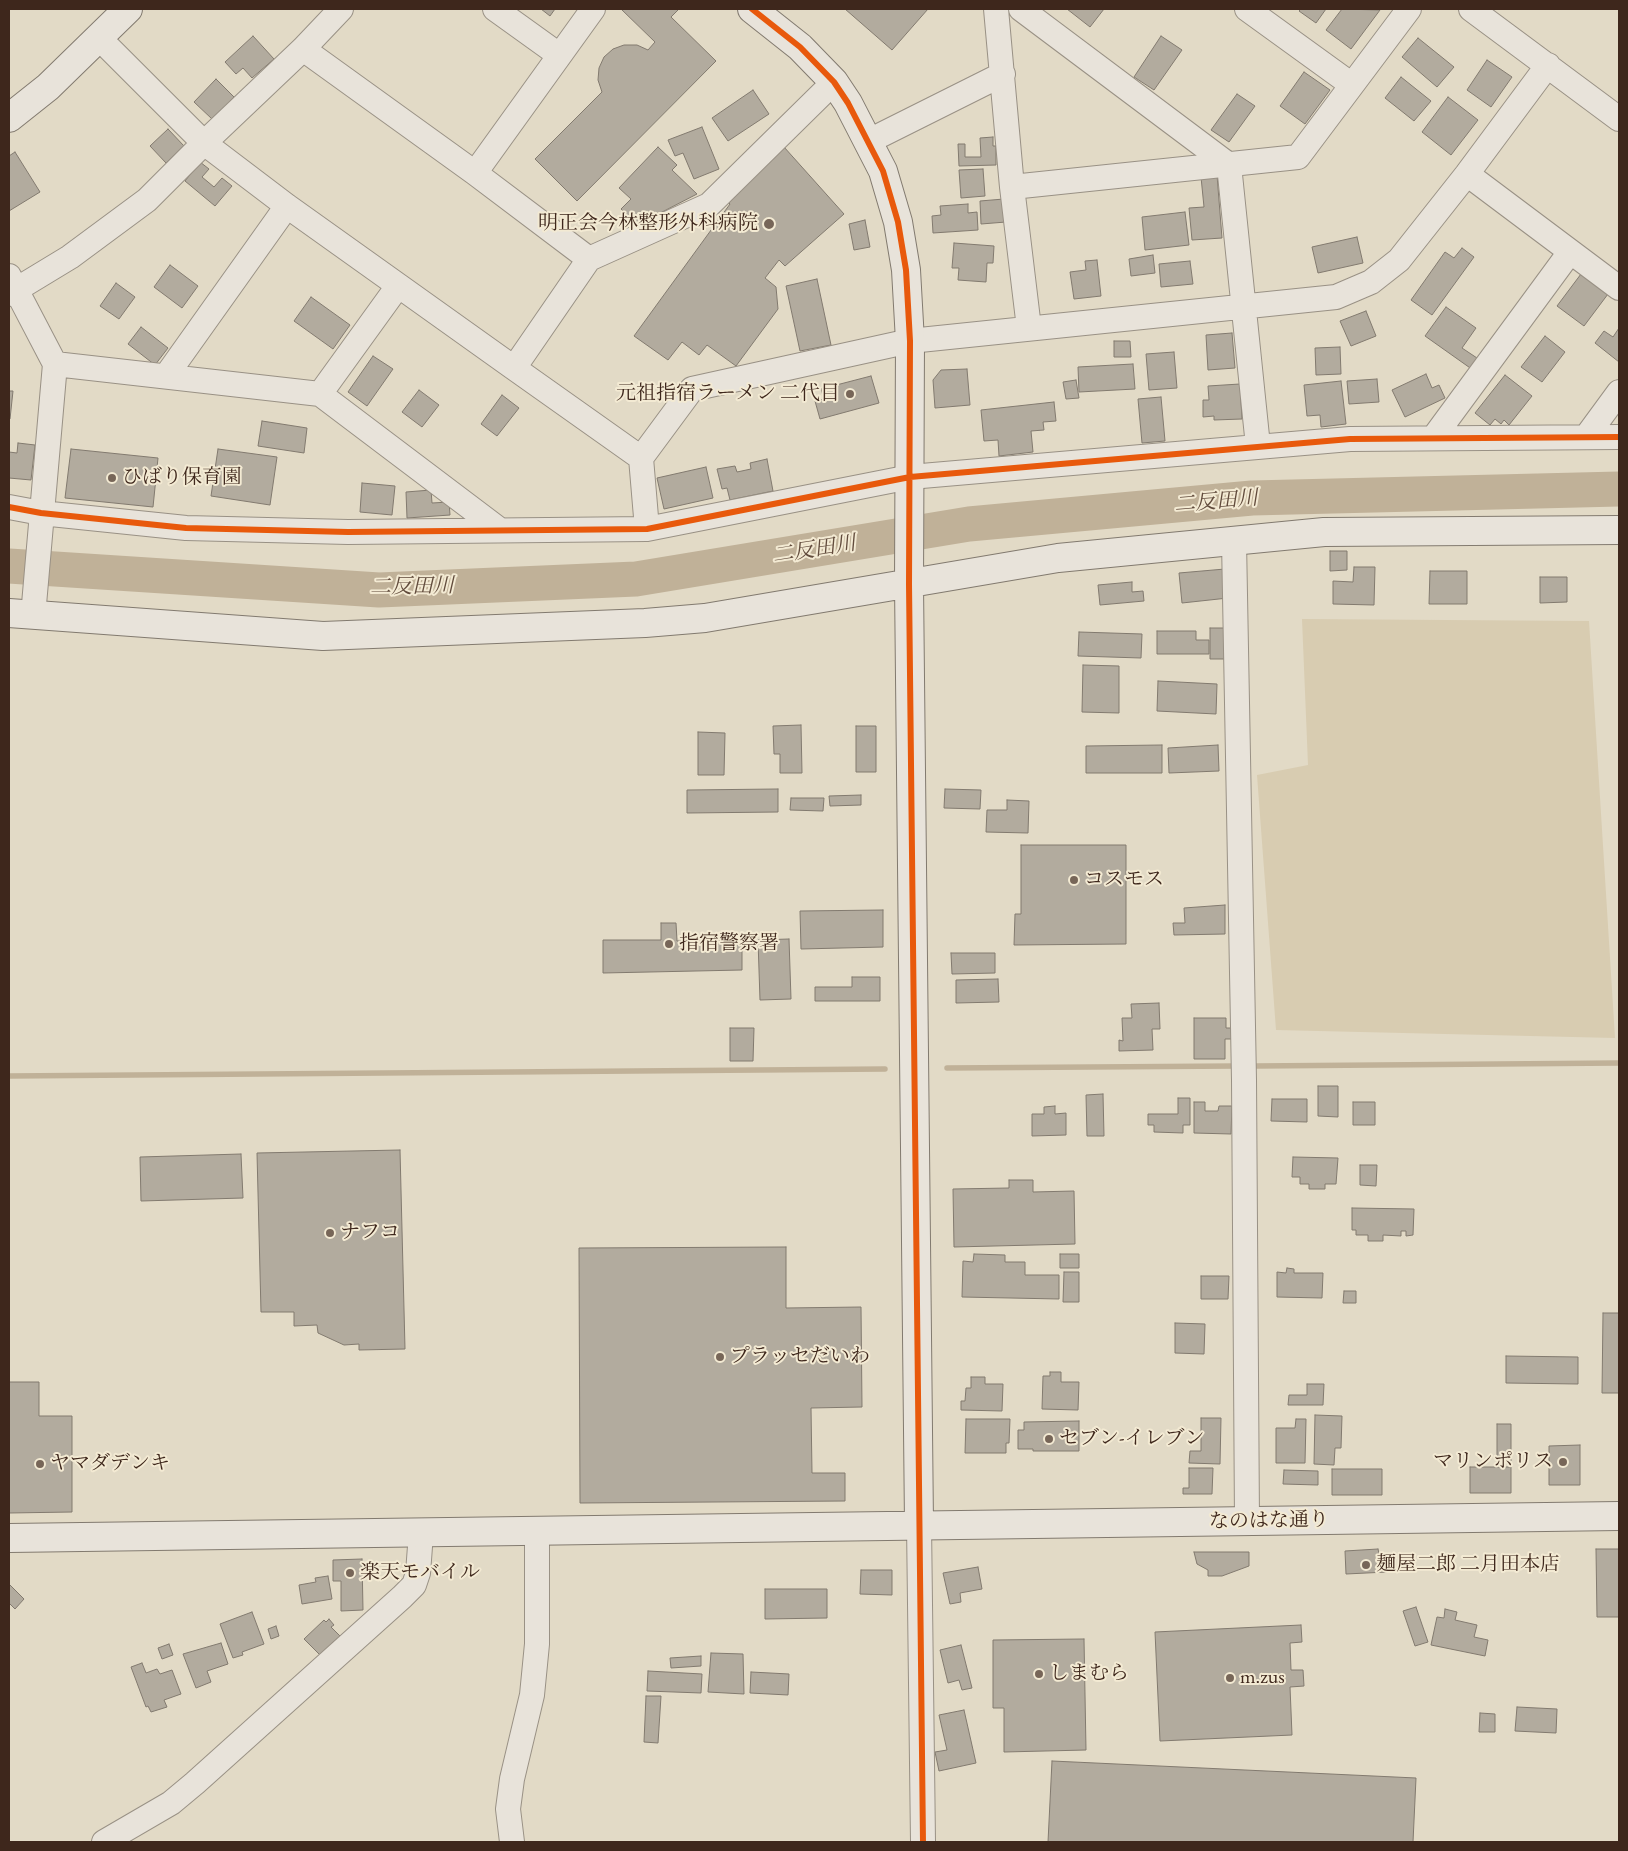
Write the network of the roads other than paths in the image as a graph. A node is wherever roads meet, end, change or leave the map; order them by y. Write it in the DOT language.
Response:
graph roads {
  1 [pos="128,9"];
  2 [pos="341,9"];
  3 [pos="495,9"];
  4 [pos="593,9"];
  5 [pos="752,9"];
  6 [pos="996,9"];
  7 [pos="1021,9"];
  8 [pos="1247,9"];
  9 [pos="1409,9"];
  10 [pos="1485,13"];
  11 [pos="98,37"];
  12 [pos="303,49"];
  13 [pos="559,56"];
  14 [pos="1548,65"];
  15 [pos="1003,74"];
  16 [pos="834,82"];
  17 [pos="1352,85"];
  18 [pos="1615,108"];
  19 [pos="9,118"];
  20 [pos="868,140"];
  21 [pos="204,143"];
  22 [pos="1229,165"];
  23 [pos="475,173"];
  24 [pos="1467,174"];
  25 [pos="1012,187"];
  26 [pos="287,206"];
  27 [pos="1570,252"];
  28 [pos="589,259"];
  29 [pos="398,286"];
  30 [pos="11,287"];
  31 [pos="1619,288"];
  32 [pos="1244,307"];
  33 [pos="1029,328"];
  34 [pos="910,341"];
  35 [pos="55,364"];
  36 [pos="514,368"];
  37 [pos="166,376"];
  38 [pos="1619,392"];
  39 [pos="320,394"];
  40 [pos="1434,437"];
  41 [pos="1586,437"];
  42 [pos="1619,437"];
  43 [pos="1258,446"];
  44 [pos="641,458"];
  45 [pos="910,486"];
  46 [pos="9,507"];
  47 [pos="41,513"];
  48 [pos="647,529"];
  49 [pos="500,530"];
  50 [pos="1619,530"];
  51 [pos="1234,541"];
  52 [pos="909,584"];
  53 [pos="21,614"];
  54 [pos="1619,1516"];
  55 [pos="1247,1522"];
  56 [pos="919,1524"];
  57 [pos="537,1532"];
  58 [pos="421,1533"];
  59 [pos="9,1538"];
  60 [pos="104,1842"];
  61 [pos="512,1842"];
  62 [pos="923,1842"];
  1 -- 11 [label="street"];
  2 -- 12 [label="street"];
  3 -- 13 [label="street"];
  4 -- 13 [label="street"];
  5 -- 16 [label="street"];
  6 -- 15 [label="street"];
  7 -- 22 [label="street"];
  8 -- 17 [label="street"];
  9 -- 17 [label="street"];
  10 -- 14 [label="street"];
  11 -- 19 [label="street"];
  11 -- 21 [label="street"];
  12 -- 21 [label="street"];
  12 -- 23 [label="street"];
  13 -- 23 [label="street"];
  14 -- 18 [label="street"];
  14 -- 24 [label="street"];
  15 -- 20 [label="street"];
  15 -- 25 [label="street"];
  16 -- 20 [label="street"];
  16 -- 28 [label="street"];
  17 -- 22 [label="street"];
  20 -- 34 [label="street"];
  21 -- 26 [label="street"];
  21 -- 30 [label="street"];
  22 -- 25 [label="street"];
  22 -- 32 [label="street"];
  23 -- 28 [label="street"];
  24 -- 27 [label="street"];
  24 -- 32 [label="street"];
  25 -- 33 [label="street"];
  26 -- 29 [label="street"];
  26 -- 37 [label="street"];
  27 -- 31 [label="street"];
  27 -- 40 [label="street"];
  28 -- 36 [label="street"];
  29 -- 36 [label="street"];
  29 -- 39 [label="street"];
  30 -- 35 [label="street"];
  32 -- 33 [label="street"];
  32 -- 43 [label="street"];
  33 -- 34 [label="street"];
  34 -- 44 [label="street"];
  34 -- 45 [label="street"];
  35 -- 37 [label="street"];
  35 -- 47 [label="street"];
  36 -- 44 [label="street"];
  37 -- 39 [label="street"];
  38 -- 41 [label="street"];
  39 -- 49 [label="street"];
  40 -- 41 [label="street"];
  40 -- 43 [label="street"];
  41 -- 42 [label="street"];
  43 -- 45 [label="street"];
  44 -- 48 [label="street"];
  45 -- 48 [label="street"];
  45 -- 52 [label="street"];
  46 -- 47 [label="street"];
  47 -- 49 [label="street"];
  47 -- 53 [label="street"];
  48 -- 49 [label="street"];
  50 -- 51 [label="street"];
  51 -- 52 [label="street"];
  51 -- 55 [label="street"];
  52 -- 53 [label="street"];
  52 -- 56 [label="street"];
  54 -- 55 [label="street, なのはな通り"];
  55 -- 56 [label="street, なのはな通り"];
  56 -- 57 [label="street, なのはな通り"];
  56 -- 62 [label="street"];
  57 -- 58 [label="street, なのはな通り"];
  57 -- 61 [label="street"];
  58 -- 59 [label="street, なのはな通り"];
  58 -- 60 [label="street"];
}
